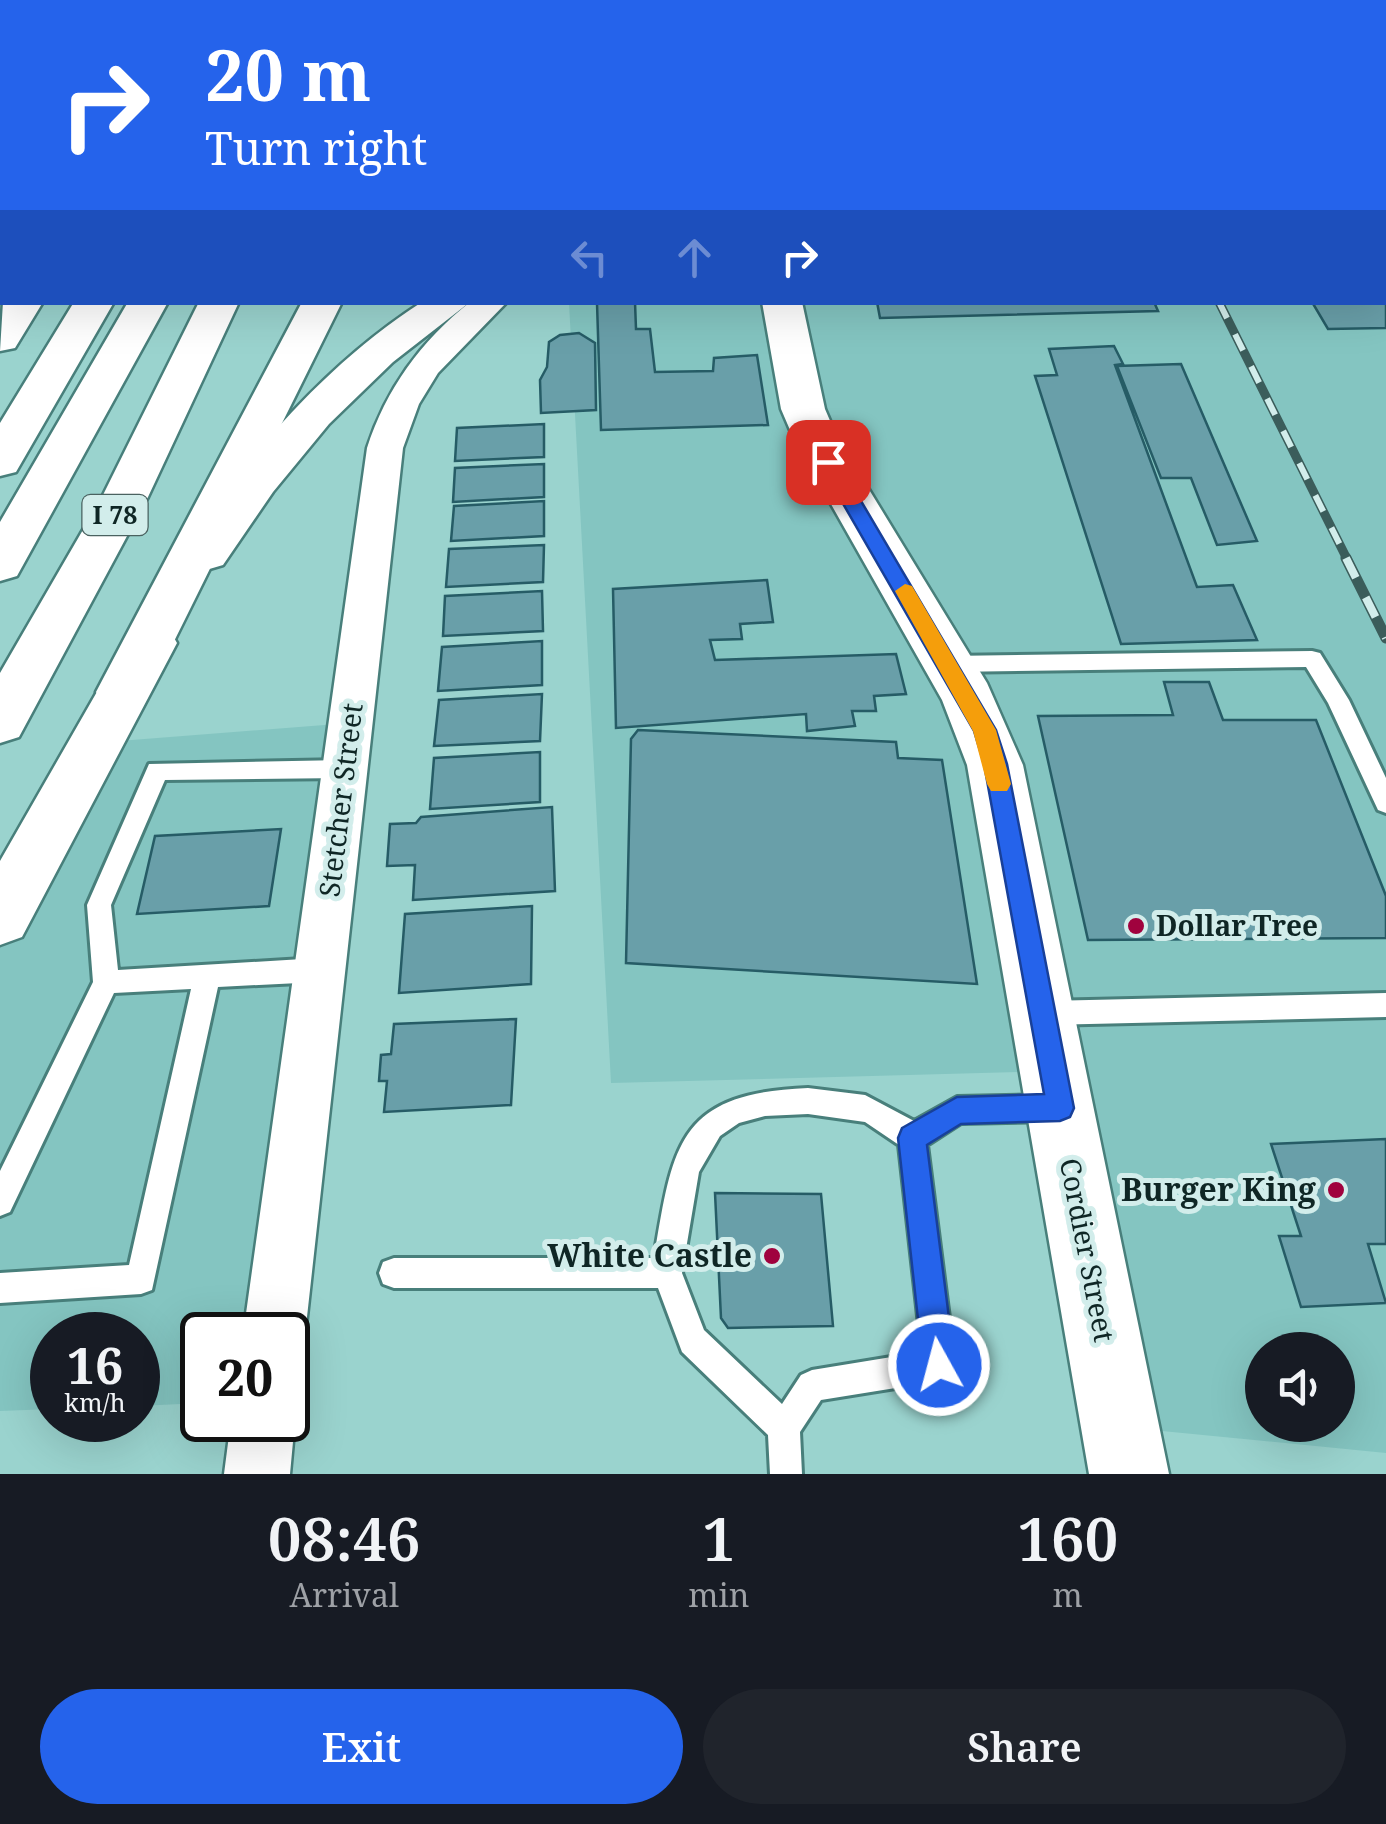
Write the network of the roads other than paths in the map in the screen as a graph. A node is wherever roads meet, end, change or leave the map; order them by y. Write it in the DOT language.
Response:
graph roads {
  1 [pos="20,305"];
  2 [pos="92,305"];
  3 [pos="146,305"];
  4 [pos="218,305"];
  5 [pos="320,305"];
  6 [pos="446,305"];
  7 [pos="487,305"];
  8 [pos="783,305"];
  9 [pos="0,339"];
  10 [pos="0,461"];
  11 [pos="0,564"];
  12 [pos="949,664"];
  13 [pos="123,692"];
  14 [pos="0,722"];
  15 [pos="344,768"];
  16 [pos="1386,803"];
  17 [pos="0,918"];
  18 [pos="319,970"];
  19 [pos="207,976"];
  20 [pos="106,982"];
  21 [pos="1386,1005"];
  22 [pos="1042,1013"];
  23 [pos="1060,1108"];
  24 [pos="912,1138"];
  25 [pos="0,1202"];
  26 [pos="394,1273"];
  27 [pos="667,1273"];
  28 [pos="0,1288"];
  29 [pos="277,1312"];
  30 [pos="784,1428"];
  31 [pos="261,1442"];
  32 [pos="257,1474"];
  33 [pos="786,1474"];
  34 [pos="1129,1474"];
  1 -- 9 [label="main road"];
  2 -- 10 [label="main road"];
  3 -- 11 [label="main road, I 78"];
  4 -- 14 [label="main road, I 78"];
  5 -- 13 [label="main road"];
  6 -- 13 [label="main road"];
  7 -- 15 [label="street, Stetcher Street"];
  8 -- 12 [label="main road, Cordier Street"];
  12 -- 16 [label="lane"];
  12 -- 22 [label="main road, Cordier Street"];
  13 -- 17 [label="main road"];
  15 -- 18 [label="street, Stetcher Street"];
  15 -- 20 [label="lane"];
  18 -- 19 [label="lane"];
  18 -- 29 [label="street, Stetcher Street"];
  19 -- 20 [label="lane"];
  19 -- 28 [label="lane"];
  20 -- 25 [label="lane"];
  21 -- 22 [label="lane"];
  22 -- 23 [label="main road, Cordier Street"];
  23 -- 24 [label="lane"];
  23 -- 34 [label="main road, Cordier Street"];
  24 -- 27 [label="lane"];
  24 -- 30 [label="lane"];
  26 -- 27 [label="lane"];
  27 -- 30 [label="lane"];
  30 -- 33 [label="lane"];
  31 -- 32 [label="street"];
}
